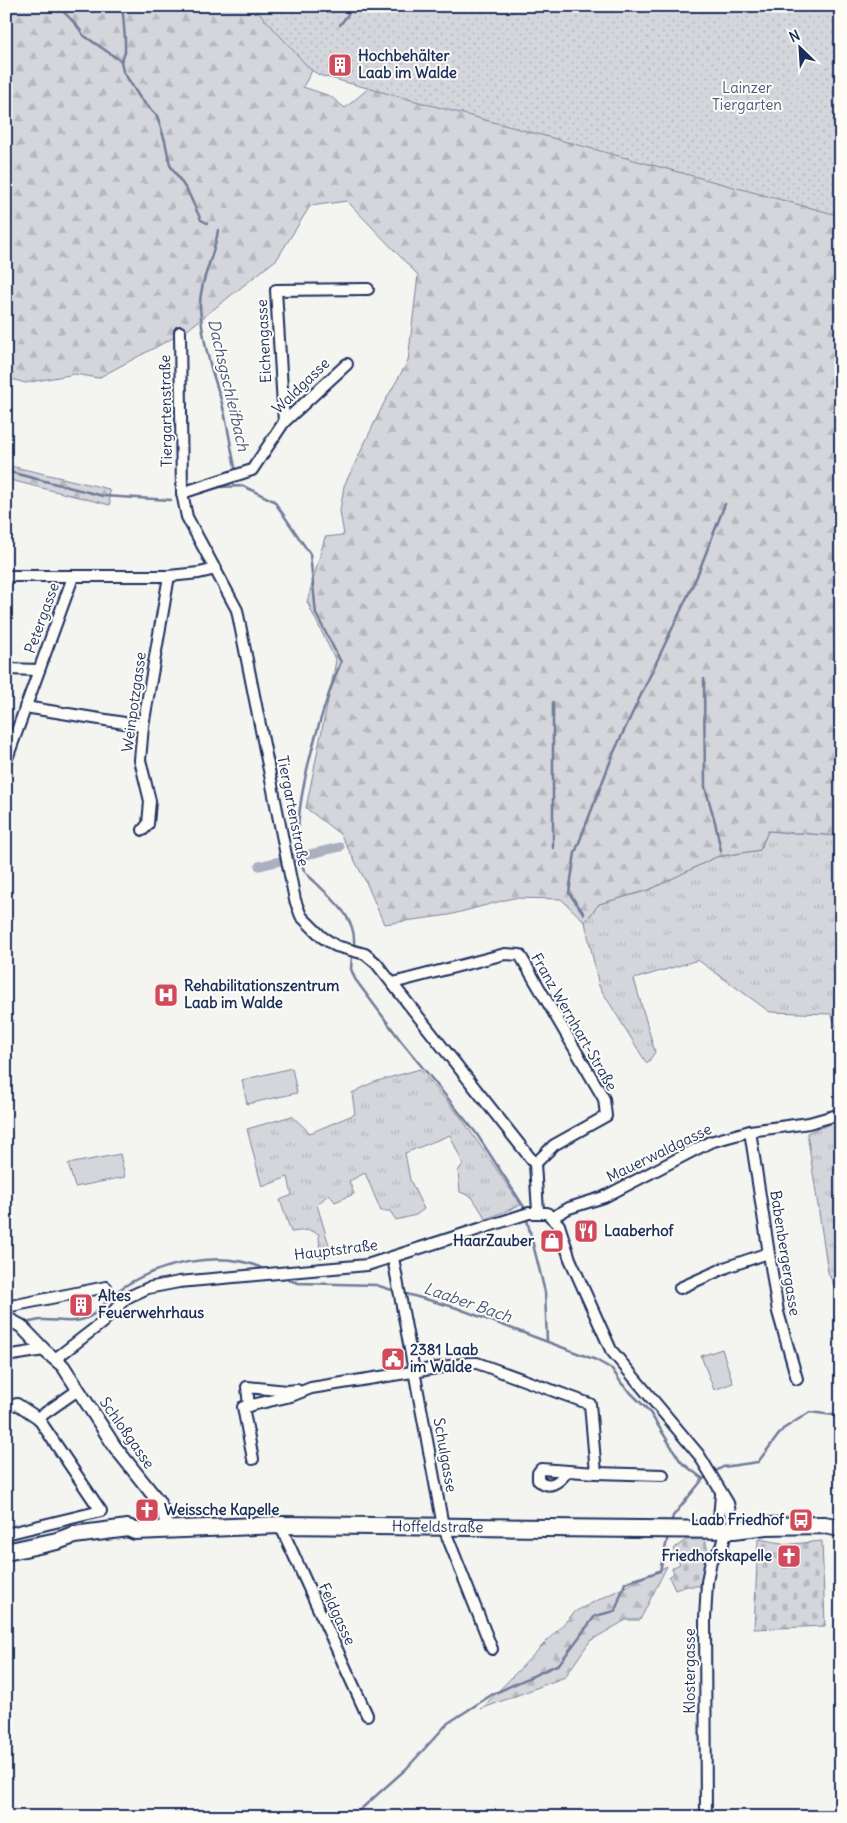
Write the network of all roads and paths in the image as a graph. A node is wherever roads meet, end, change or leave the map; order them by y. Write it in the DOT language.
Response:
graph roads {
  1 [pos="368,289"];
  2 [pos="180,332"];
  3 [pos="347,364"];
  4 [pos="284,422"];
  5 [pos="182,492"];
  6 [pos="216,568"];
  7 [pos="6,576"];
  8 [pos="169,576"];
  9 [pos="73,577"];
  10 [pos="6,669"];
  11 [pos="39,670"];
  12 [pos="25,707"];
  13 [pos="143,726"];
  14 [pos="6,761"];
  15 [pos="142,830"];
  16 [pos="393,983"];
  17 [pos="841,1114"];
  18 [pos="750,1130"];
  19 [pos="536,1164"];
  20 [pos="538,1212"];
  21 [pos="553,1217"];
  22 [pos="768,1253"];
  23 [pos="393,1258"];
  24 [pos="106,1287"];
  25 [pos="680,1288"];
  26 [pos="6,1307"];
  27 [pos="9,1319"];
  28 [pos="44,1350"];
  29 [pos="6,1356"];
  30 [pos="55,1359"];
  31 [pos="415,1373"];
  32 [pos="797,1379"];
  33 [pos="311,1388"];
  34 [pos="78,1390"];
  35 [pos="249,1406"];
  36 [pos="6,1407"];
  37 [pos="38,1418"];
  38 [pos="253,1459"];
  39 [pos="566,1473"];
  40 [pos="596,1473"];
  41 [pos="663,1475"];
  42 [pos="721,1495"];
  43 [pos="280,1525"];
  44 [pos="443,1526"];
  45 [pos="167,1528"];
  46 [pos="839,1528"];
  47 [pos="730,1530"];
  48 [pos="6,1534"];
  49 [pos="6,1552"];
  50 [pos="492,1649"];
  51 [pos="367,1715"];
  52 [pos="706,1817"];
  1 -- 4 [label="street, Eichengasse"];
  2 -- 5 [label="street, Tiergartenstraße"];
  3 -- 4 [label="street, Waldgasse"];
  4 -- 5 [label="street, Waldgasse"];
  5 -- 6 [label="street, Tiergartenstraße"];
  6 -- 8 [label="street"];
  6 -- 16 [label="street, Tiergartenstraße"];
  7 -- 9 [label="street"];
  8 -- 9 [label="street"];
  8 -- 13 [label="street, Weinpotzgasse"];
  9 -- 11 [label="street, Petergasse"];
  10 -- 11 [label="street, Petergasse"];
  11 -- 12 [label="street, Petergasse"];
  12 -- 13 [label="street"];
  12 -- 14 [label="street, Petergasse"];
  13 -- 15 [label="street, Weinpotzgasse"];
  16 -- 19 [label="street, Tiergartenstraße"];
  16 -- 19 [label="street, Franz Wernhart-Straße"];
  17 -- 18 [label="street, Mauerwaldgasse"];
  18 -- 21 [label="street, Mauerwaldgasse"];
  18 -- 22 [label="street, Babenbergergasse"];
  19 -- 20 [label="street"];
  20 -- 21 [label="street"];
  20 -- 23 [label="street, Hauptstraße"];
  21 -- 42 [label="street"];
  22 -- 25 [label="street"];
  22 -- 32 [label="street, Babenbergergasse"];
  23 -- 30 [label="street, Hauptstraße"];
  23 -- 31 [label="street, Schulgasse"];
  24 -- 26 [label="street"];
  27 -- 28 [label="street"];
  28 -- 29 [label="street"];
  28 -- 30 [label="street"];
  30 -- 34 [label="street, Schloßgasse"];
  31 -- 33 [label="street"];
  31 -- 40 [label="street"];
  31 -- 44 [label="street, Schulgasse"];
  33 -- 35 [label="street"];
  33 -- 35 [label="street"];
  34 -- 37 [label="street"];
  34 -- 45 [label="street, Schloßgasse"];
  35 -- 38 [label="street"];
  36 -- 37 [label="street"];
  37 -- 48 [label="street"];
  39 -- 40 [label="street"];
  40 -- 41 [label="street"];
  42 -- 47 [label="street"];
  42 -- 47 [label="street"];
  43 -- 44 [label="main road, Hoffeldstraße"];
  43 -- 45 [label="main road, Hoffeldstraße"];
  43 -- 51 [label="street, Feldgasse"];
  44 -- 47 [label="main road, Hoffeldstraße"];
  44 -- 50 [label="street, Schulgasse"];
  45 -- 49 [label="main road, Hoffeldstraße"];
  46 -- 47 [label="main road, Hoffeldstraße"];
  47 -- 52 [label="street, Klostergasse"];
}
